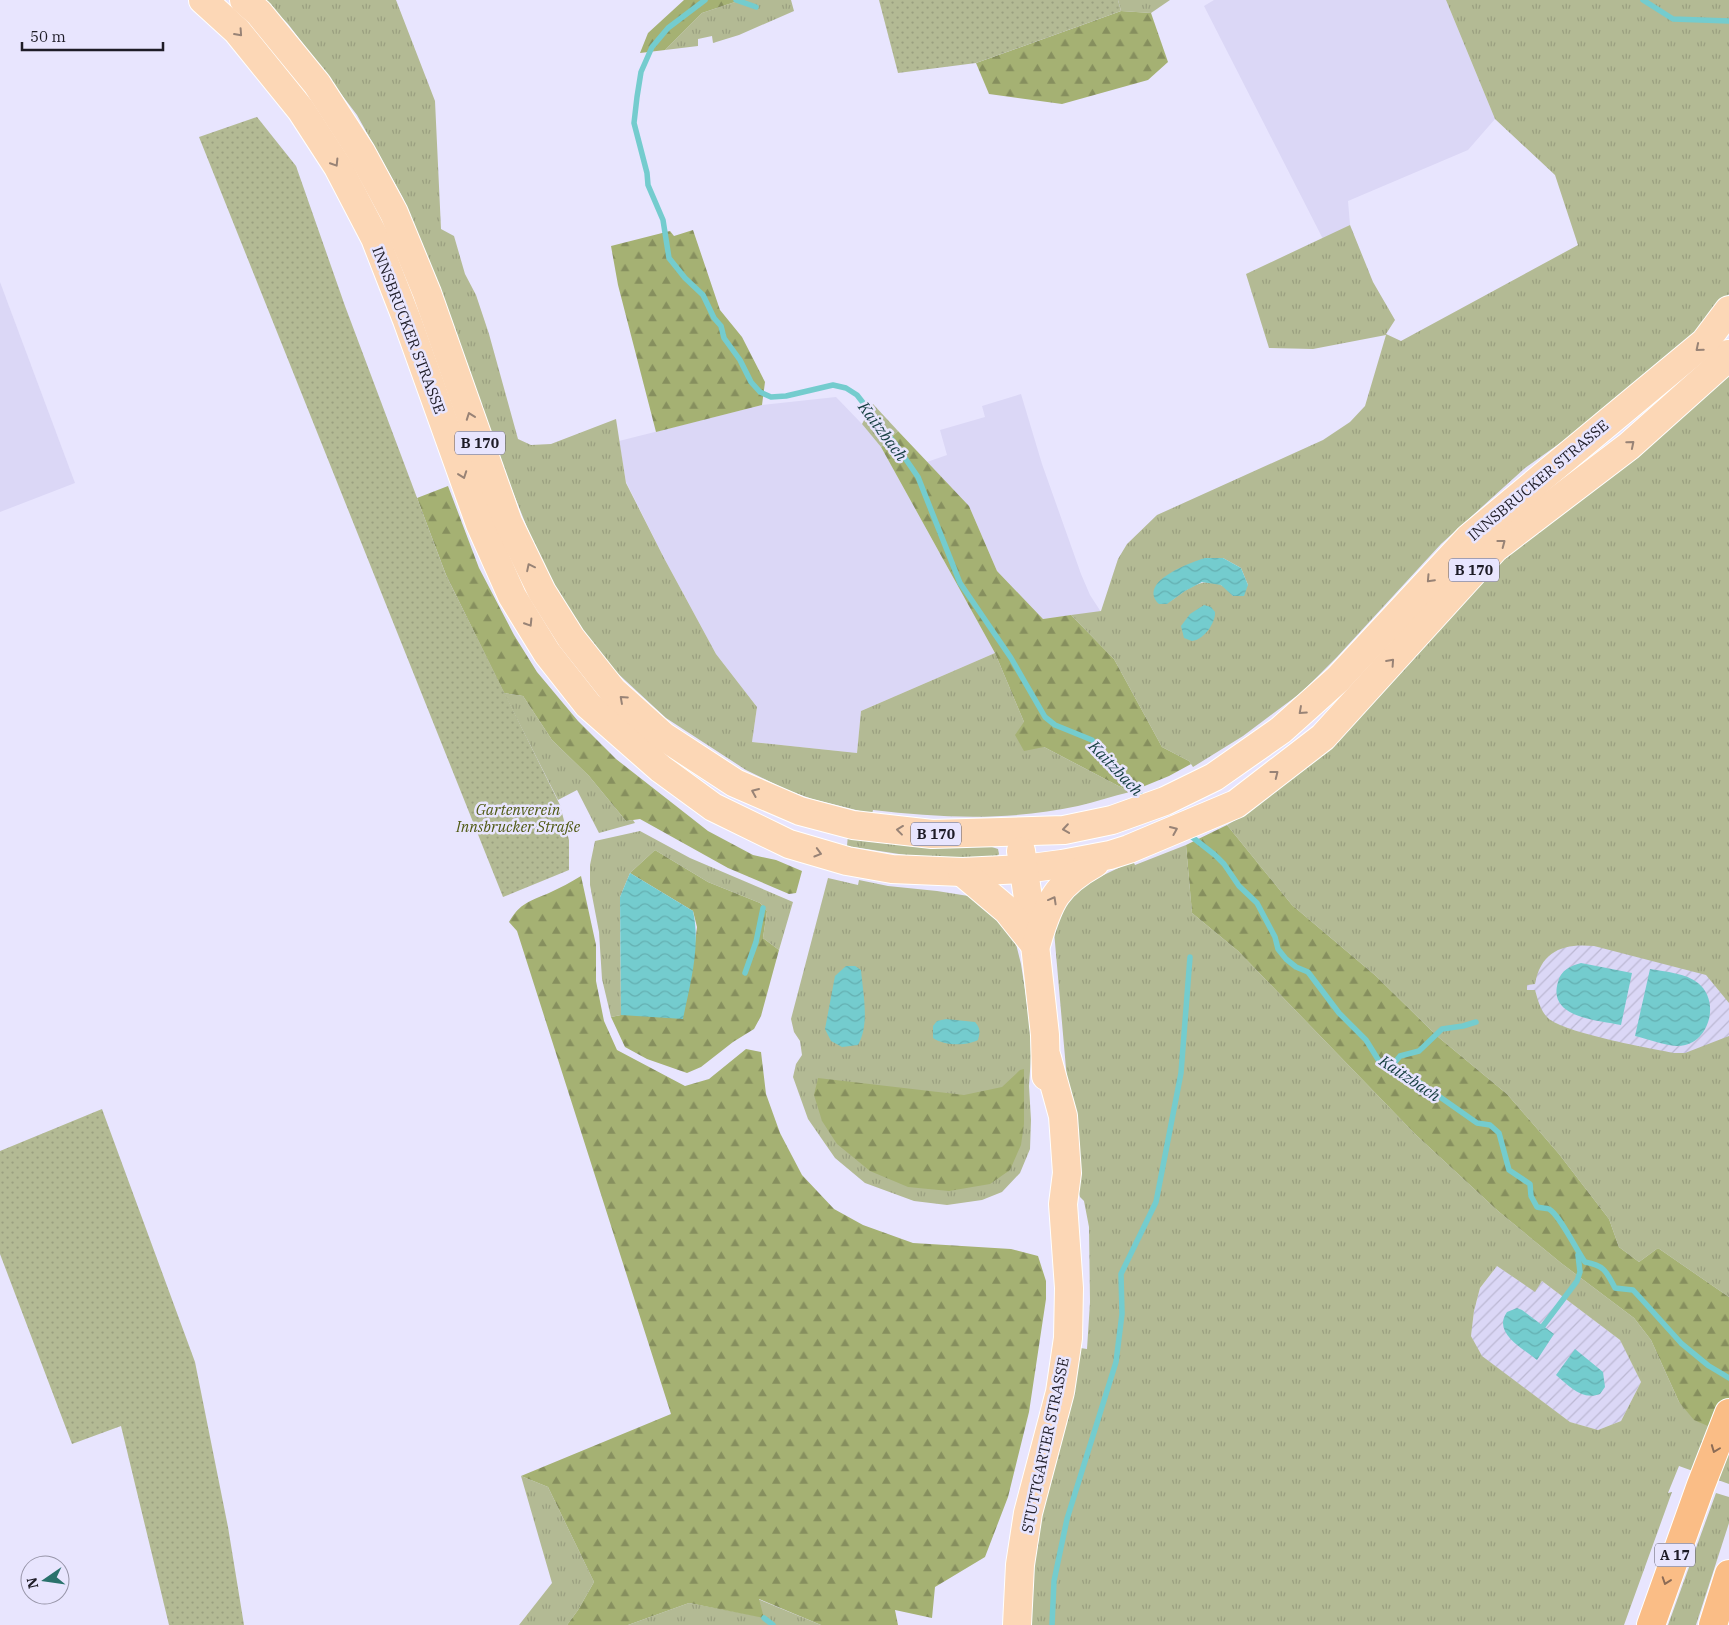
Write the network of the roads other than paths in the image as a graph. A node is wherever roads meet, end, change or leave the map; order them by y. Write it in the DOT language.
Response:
graph roads {
  1 [pos="203,0"];
  2 [pos="244,0"];
  3 [pos="1729,310"];
  4 [pos="1729,354"];
  5 [pos="1018,832"];
  6 [pos="1120,852"];
  7 [pos="1024,869"];
  8 [pos="962,872"];
  9 [pos="1036,946"];
  10 [pos="1729,1413"];
  11 [pos="1729,1574"];
  12 [pos="1017,1625"];
  13 [pos="1651,1625"];
  14 [pos="1713,1625"];
  1 -- 8 [label="main road, INNSBRUCKER STRASSE / B 170, one-way"];
  5 -- 2 [label="main road, INNSBRUCKER STRASSE / B 170, one-way"];
  3 -- 5 [label="main road, INNSBRUCKER STRASSE / B 170, one-way"];
  6 -- 4 [label="main road, INNSBRUCKER STRASSE / B 170, one-way"];
  5 -- 7 [label="main road"];
  6 -- 7 [label="main road, INNSBRUCKER STRASSE / B 170"];
  9 -- 6 [label="main road, one-way"];
  7 -- 8 [label="main road, INNSBRUCKER STRASSE / B 170"];
  7 -- 9 [label="main road, STUTTGARTER STRASSE"];
  8 -- 9 [label="main road"];
  9 -- 12 [label="main road, STUTTGARTER STRASSE"];
  10 -- 13 [label="highway, A 17, one-way"];
  11 -- 14 [label="highway"];
}
